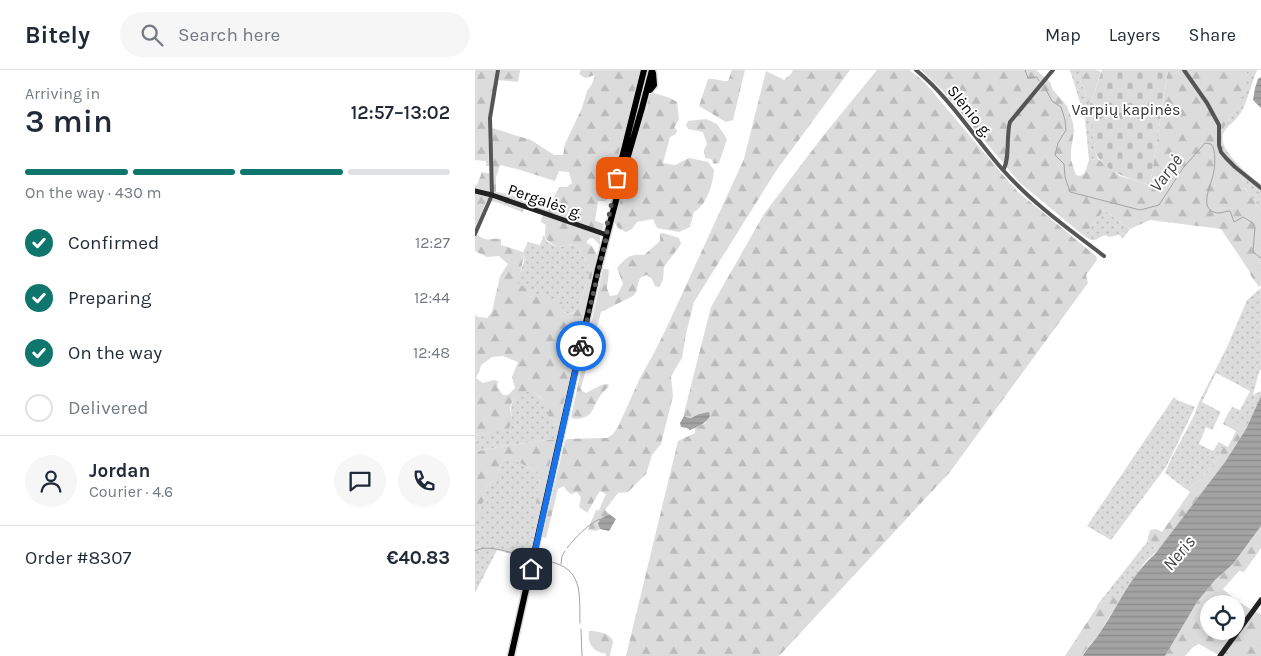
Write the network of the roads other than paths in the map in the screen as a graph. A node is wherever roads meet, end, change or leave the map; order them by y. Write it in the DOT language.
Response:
graph roads {
  1 [pos="498,70"];
  2 [pos="644,70"];
  3 [pos="653,70"];
  4 [pos="916,70"];
  5 [pos="1053,70"];
  6 [pos="1184,70"];
  7 [pos="644,87"];
  8 [pos="1003,170"];
  9 [pos="1261,188"];
  10 [pos="475,191"];
  11 [pos="492,195"];
  12 [pos="475,234"];
  13 [pos="607,235"];
  14 [pos="1105,256"];
  15 [pos="1261,600"];
  16 [pos="511,656"];
  17 [pos="1220,656"];
  1 -- 11 [label="street"];
  2 -- 7 [label="highway"];
  3 -- 7 [label="highway"];
  4 -- 8 [label="street, Slėnio g."];
  5 -- 8 [label="street"];
  6 -- 9 [label="street"];
  7 -- 13 [label="highway"];
  8 -- 14 [label="street, Slėnio g."];
  10 -- 11 [label="main road, Pergalės g."];
  11 -- 12 [label="street"];
  11 -- 13 [label="main road, Pergalės g."];
  13 -- 16 [label="highway"];
  15 -- 17 [label="main road"];
}
